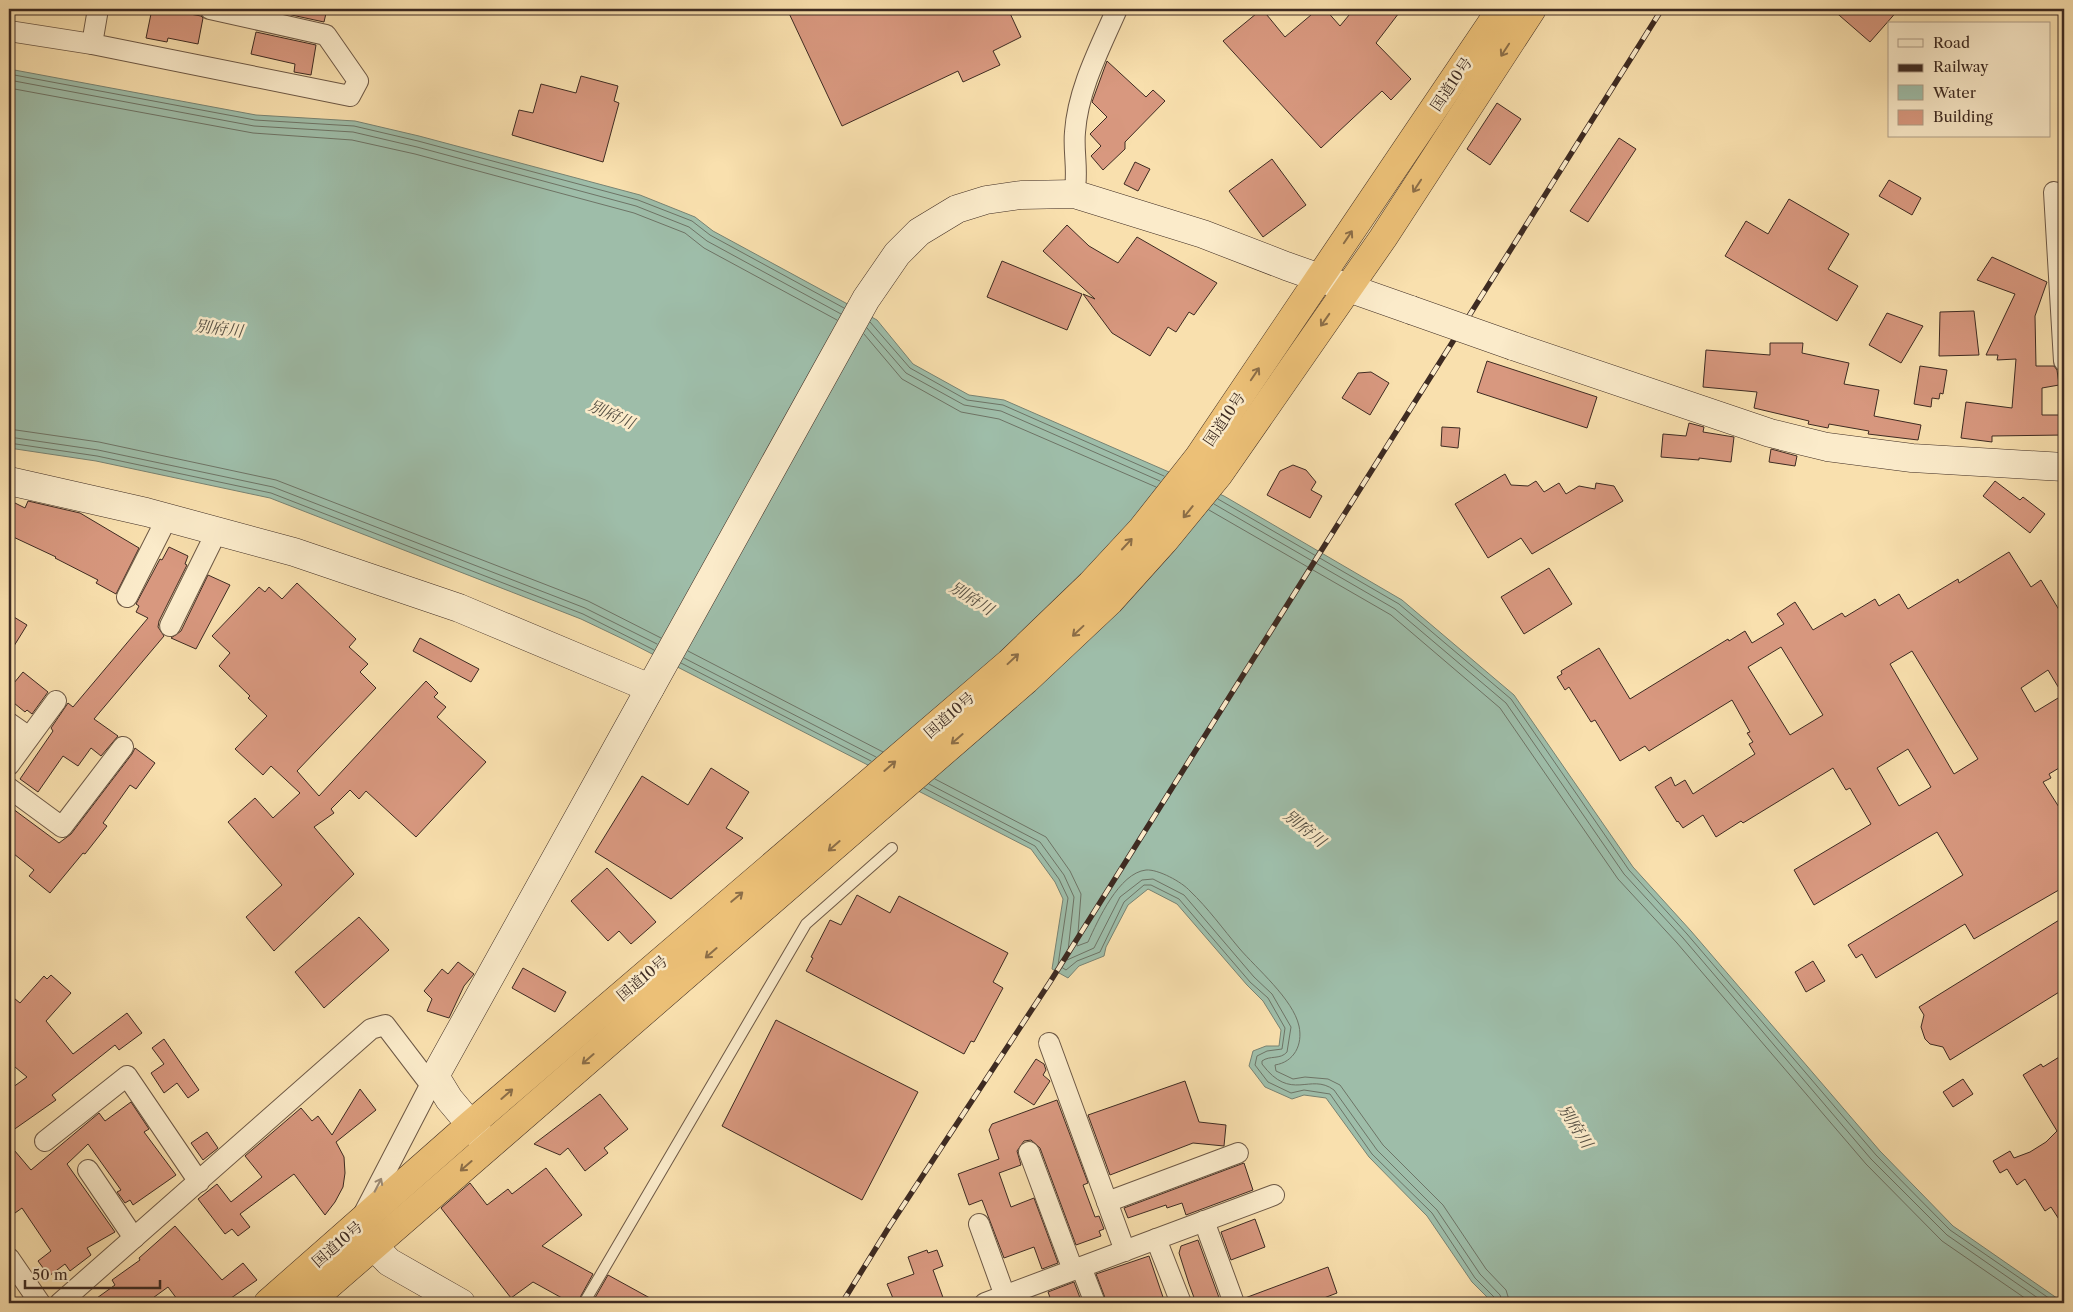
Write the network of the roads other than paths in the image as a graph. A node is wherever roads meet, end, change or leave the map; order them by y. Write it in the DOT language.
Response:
graph roads {
  1 [pos="98,9"];
  2 [pos="210,9"];
  3 [pos="1117,9"];
  4 [pos="1501,9"];
  5 [pos="1532,9"];
  6 [pos="9,31"];
  7 [pos="92,44"];
  8 [pos="2054,192"];
  9 [pos="1074,194"];
  10 [pos="2061,271"];
  11 [pos="1321,278"];
  12 [pos="1349,287"];
  13 [pos="2064,361"];
  14 [pos="1209,466"];
  15 [pos="2064,468"];
  16 [pos="9,481"];
  17 [pos="166,518"];
  18 [pos="218,531"];
  19 [pos="127,597"];
  20 [pos="170,626"];
  21 [pos="655,678"];
  22 [pos="56,701"];
  23 [pos="9,723"];
  24 [pos="29,737"];
  25 [pos="123,747"];
  26 [pos="9,765"];
  27 [pos="9,788"];
  28 [pos="862,806"];
  29 [pos="892,848"];
  30 [pos="1048,1042"];
  31 [pos="432,1080"];
  32 [pos="470,1125"];
  33 [pos="45,1141"];
  34 [pos="489,1146"];
  35 [pos="1029,1152"];
  36 [pos="1238,1153"];
  37 [pos="88,1170"];
  38 [pos="199,1182"];
  39 [pos="1274,1195"];
  40 [pos="1107,1202"];
  41 [pos="1204,1221"];
  42 [pos="979,1224"];
  43 [pos="365,1237"];
  44 [pos="134,1238"];
  45 [pos="1156,1239"];
  46 [pos="1125,1251"];
  47 [pos="9,1258"];
  48 [pos="1077,1269"];
  49 [pos="1005,1296"];
  50 [pos="40,1303"];
  51 [pos="60,1303"];
  52 [pos="268,1303"];
  53 [pos="308,1303"];
  54 [pos="461,1303"];
  55 [pos="584,1303"];
  56 [pos="985,1303"];
  57 [pos="1095,1303"];
  58 [pos="1181,1303"];
  59 [pos="1234,1303"];
  1 -- 7 [label="street"];
  2 -- 7 [label="street"];
  3 -- 9 [label="street"];
  11 -- 4 [label="highway, 国道10号, one-way"];
  5 -- 12 [label="highway, 国道10号, one-way"];
  6 -- 7 [label="street"];
  8 -- 10 [label="street"];
  9 -- 11 [label="street"];
  9 -- 21 [label="street"];
  10 -- 13 [label="street"];
  11 -- 12 [label="street"];
  14 -- 11 [label="highway, 国道10号, one-way"];
  12 -- 14 [label="highway, 国道10号, one-way"];
  12 -- 15 [label="street, bridge"];
  14 -- 28 [label="highway, 国道10号"];
  16 -- 17 [label="street"];
  17 -- 18 [label="street"];
  17 -- 19 [label="street"];
  18 -- 20 [label="street"];
  18 -- 21 [label="street"];
  21 -- 31 [label="street"];
  22 -- 24 [label="street"];
  23 -- 24 [label="street"];
  24 -- 26 [label="street"];
  25 -- 27 [label="street"];
  32 -- 28 [label="highway, 国道10号, one-way"];
  28 -- 34 [label="highway, 国道10号, one-way"];
  29 -- 55 [label="lane"];
  30 -- 40 [label="street"];
  31 -- 32 [label="street"];
  31 -- 38 [label="street"];
  43 -- 31 [label="street, one-way"];
  32 -- 34 [label="street"];
  32 -- 43 [label="highway, 国道10号"];
  33 -- 38 [label="street"];
  34 -- 43 [label="highway, 国道10号, one-way"];
  35 -- 48 [label="street"];
  36 -- 40 [label="street"];
  37 -- 44 [label="street"];
  38 -- 44 [label="street"];
  39 -- 41 [label="street"];
  40 -- 46 [label="street"];
  41 -- 45 [label="street"];
  41 -- 59 [label="street"];
  42 -- 49 [label="street"];
  43 -- 52 [label="highway, 国道10号"];
  43 -- 53 [label="highway, 国道10号"];
  43 -- 54 [label="street"];
  44 -- 51 [label="street"];
  45 -- 46 [label="street"];
  45 -- 58 [label="street"];
  46 -- 48 [label="street"];
  47 -- 50 [label="street"];
  48 -- 49 [label="street"];
  48 -- 57 [label="street"];
  49 -- 56 [label="street"];
}
